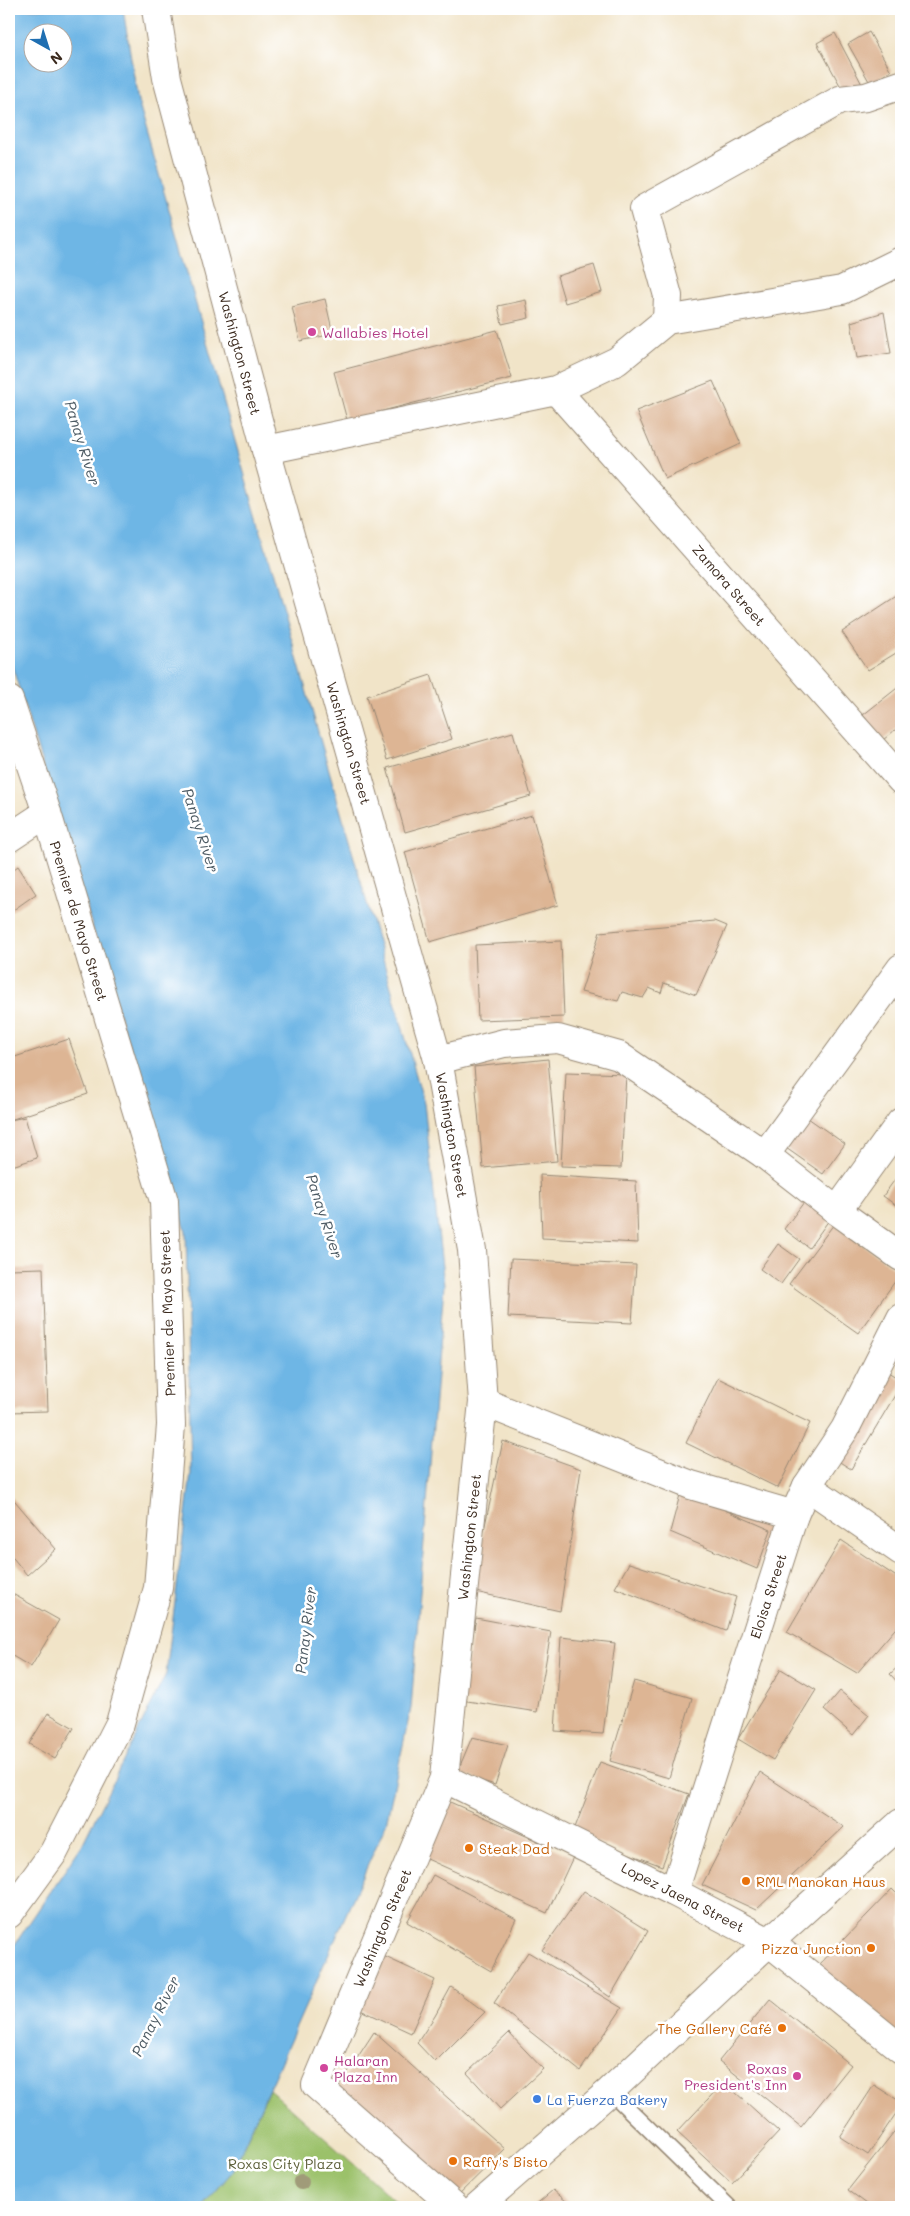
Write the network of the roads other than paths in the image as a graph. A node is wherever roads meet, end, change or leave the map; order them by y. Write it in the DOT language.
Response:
graph roads {
  1 [pos="156,9"];
  2 [pos="901,85"];
  3 [pos="901,262"];
  4 [pos="667,320"];
  5 [pos="556,390"];
  6 [pos="266,450"];
  7 [pos="9,700"];
  8 [pos="901,780"];
  9 [pos="47,814"];
  10 [pos="9,838"];
  11 [pos="901,968"];
  12 [pos="438,1060"];
  13 [pos="901,1122"];
  14 [pos="766,1155"];
  15 [pos="837,1211"];
  16 [pos="901,1257"];
  17 [pos="901,1318"];
  18 [pos="483,1402"];
  19 [pos="807,1486"];
  20 [pos="794,1515"];
  21 [pos="901,1552"];
  22 [pos="444,1778"];
  23 [pos="901,1823"];
  24 [pos="674,1892"];
  25 [pos="9,1914"];
  26 [pos="769,1942"];
  27 [pos="901,2049"];
  28 [pos="610,2091"];
  29 [pos="455,2207"];
  30 [pos="477,2207"];
  31 [pos="729,2207"];
  1 -- 6 [label="street, Washington Street"];
  2 -- 4 [label="street"];
  3 -- 4 [label="street"];
  4 -- 5 [label="street"];
  5 -- 6 [label="street"];
  5 -- 8 [label="street, Zamora Street"];
  6 -- 12 [label="street, Washington Street"];
  7 -- 9 [label="street, Premier de Mayo Street"];
  9 -- 10 [label="street"];
  9 -- 25 [label="street, Premier de Mayo Street"];
  11 -- 14 [label="street"];
  12 -- 14 [label="street"];
  12 -- 18 [label="street, Washington Street"];
  13 -- 15 [label="street"];
  14 -- 15 [label="street"];
  15 -- 16 [label="street"];
  17 -- 19 [label="street, Eloisa Street"];
  18 -- 20 [label="street"];
  18 -- 22 [label="street, Washington Street"];
  19 -- 20 [label="street, Eloisa Street"];
  19 -- 21 [label="street"];
  20 -- 24 [label="street, Eloisa Street"];
  22 -- 24 [label="street, Lopez Jaena Street"];
  22 -- 29 [label="street, Washington Street"];
  23 -- 26 [label="street"];
  24 -- 26 [label="street, Lopez Jaena Street"];
  26 -- 27 [label="street, Lopez Jaena Street"];
  26 -- 28 [label="street"];
  28 -- 30 [label="street"];
  28 -- 31 [label="lane"];
}
